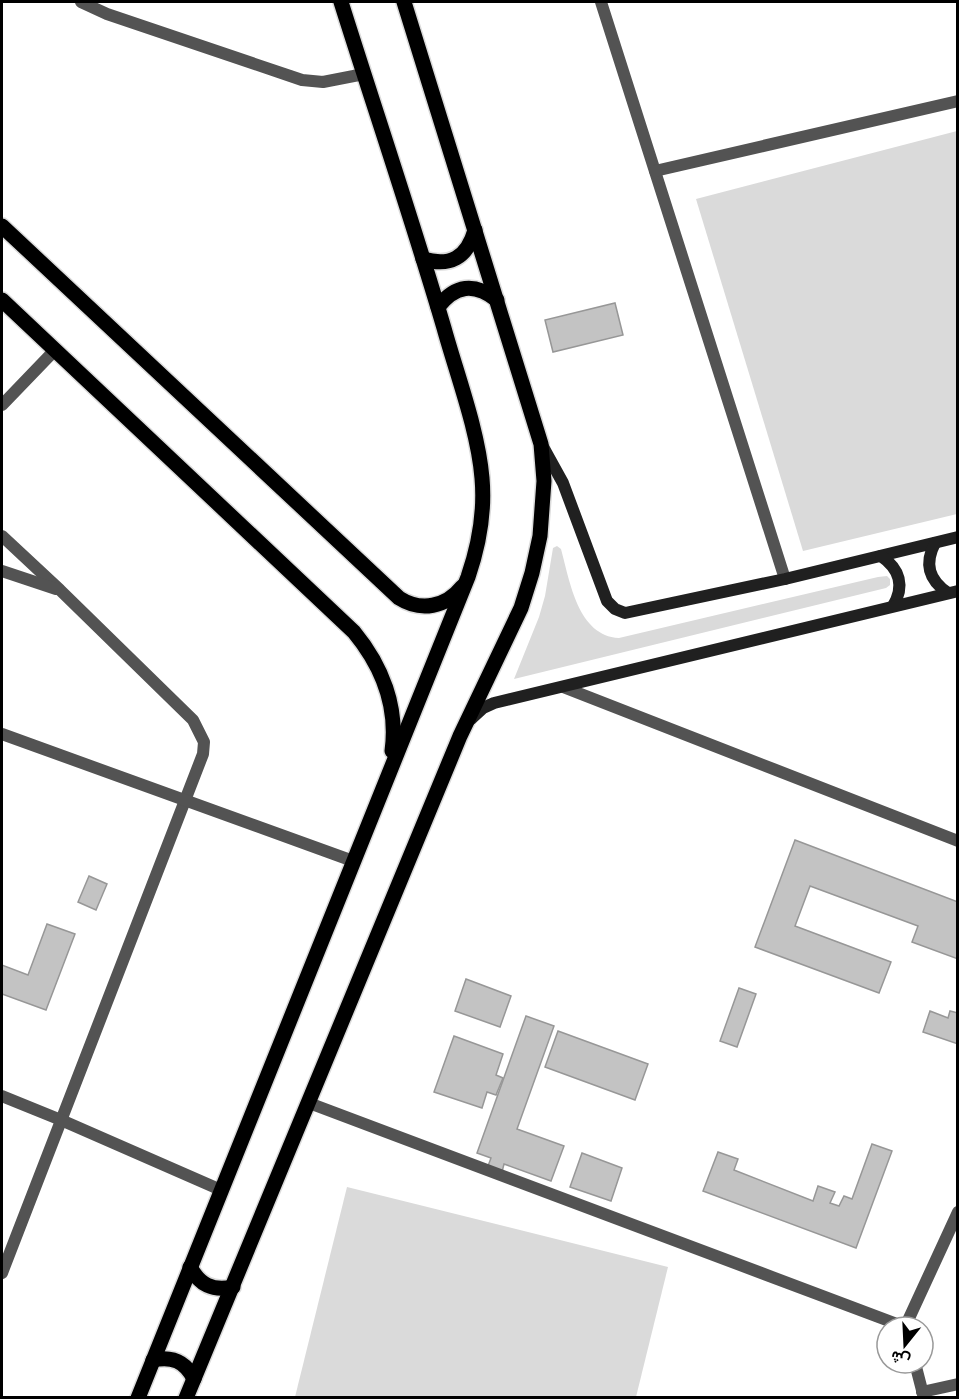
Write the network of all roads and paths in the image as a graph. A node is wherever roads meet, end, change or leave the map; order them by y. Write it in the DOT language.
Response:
graph roads {
  1 [pos="81,2"];
  2 [pos="341,2"];
  3 [pos="404,2"];
  4 [pos="601,2"];
  5 [pos="364,74"];
  6 [pos="957,102"];
  7 [pos="655,171"];
  8 [pos="2,226"];
  9 [pos="475,230"];
  10 [pos="423,259"];
  11 [pos="2,300"];
  12 [pos="497,300"];
  13 [pos="438,307"];
  14 [pos="55,350"];
  15 [pos="2,405"];
  16 [pos="541,444"];
  17 [pos="2,536"];
  18 [pos="957,537"];
  19 [pos="935,543"];
  20 [pos="881,556"];
  21 [pos="2,571"];
  22 [pos="468,577"];
  23 [pos="785,579"];
  24 [pos="60,590"];
  25 [pos="953,592"];
  26 [pos="893,606"];
  27 [pos="562,687"];
  28 [pos="2,734"];
  29 [pos="460,736"];
  30 [pos="388,772"];
  31 [pos="184,800"];
  32 [pos="957,841"];
  33 [pos="353,861"];
  34 [pos="2,1096"];
  35 [pos="309,1103"];
  36 [pos="61,1120"];
  37 [pos="221,1190"];
  38 [pos="957,1212"];
  39 [pos="190,1267"];
  40 [pos="2,1273"];
  41 [pos="232,1287"];
  42 [pos="910,1315"];
  43 [pos="875,1316"];
  44 [pos="153,1360"];
  45 [pos="918,1375"];
  46 [pos="194,1379"];
  47 [pos="957,1383"];
  48 [pos="923,1395"];
  49 [pos="138,1398"];
  50 [pos="186,1398"];
  1 -- 5 [label="street"];
  2 -- 5 [label="main road"];
  3 -- 9 [label="main road"];
  4 -- 7 [label="street"];
  5 -- 10 [label="main road"];
  6 -- 7 [label="street"];
  7 -- 23 [label="street"];
  8 -- 22 [label="main road"];
  9 -- 10 [label="main road"];
  9 -- 12 [label="main road"];
  10 -- 13 [label="main road"];
  11 -- 14 [label="main road"];
  12 -- 13 [label="main road"];
  12 -- 16 [label="main road"];
  13 -- 22 [label="main road"];
  14 -- 15 [label="street"];
  14 -- 30 [label="main road"];
  16 -- 23 [label="main road"];
  16 -- 29 [label="main road"];
  17 -- 24 [label="street"];
  18 -- 19 [label="main road"];
  19 -- 20 [label="main road"];
  19 -- 25 [label="main road"];
  20 -- 23 [label="main road"];
  20 -- 26 [label="main road"];
  21 -- 24 [label="street"];
  22 -- 30 [label="main road"];
  24 -- 31 [label="street"];
  25 -- 26 [label="main road"];
  26 -- 27 [label="main road"];
  27 -- 29 [label="main road"];
  27 -- 32 [label="street"];
  28 -- 31 [label="street"];
  29 -- 35 [label="main road"];
  30 -- 33 [label="main road"];
  31 -- 33 [label="street"];
  31 -- 36 [label="street"];
  33 -- 37 [label="main road"];
  34 -- 36 [label="street"];
  35 -- 41 [label="main road"];
  35 -- 43 [label="street"];
  36 -- 37 [label="street"];
  36 -- 40 [label="street"];
  37 -- 39 [label="main road"];
  38 -- 42 [label="street"];
  39 -- 41 [label="main road"];
  39 -- 44 [label="main road"];
  41 -- 46 [label="main road"];
  44 -- 46 [label="main road"];
  44 -- 49 [label="main road"];
  45 -- 48 [label="street"];
  46 -- 50 [label="main road"];
  47 -- 48 [label="street"];
}
